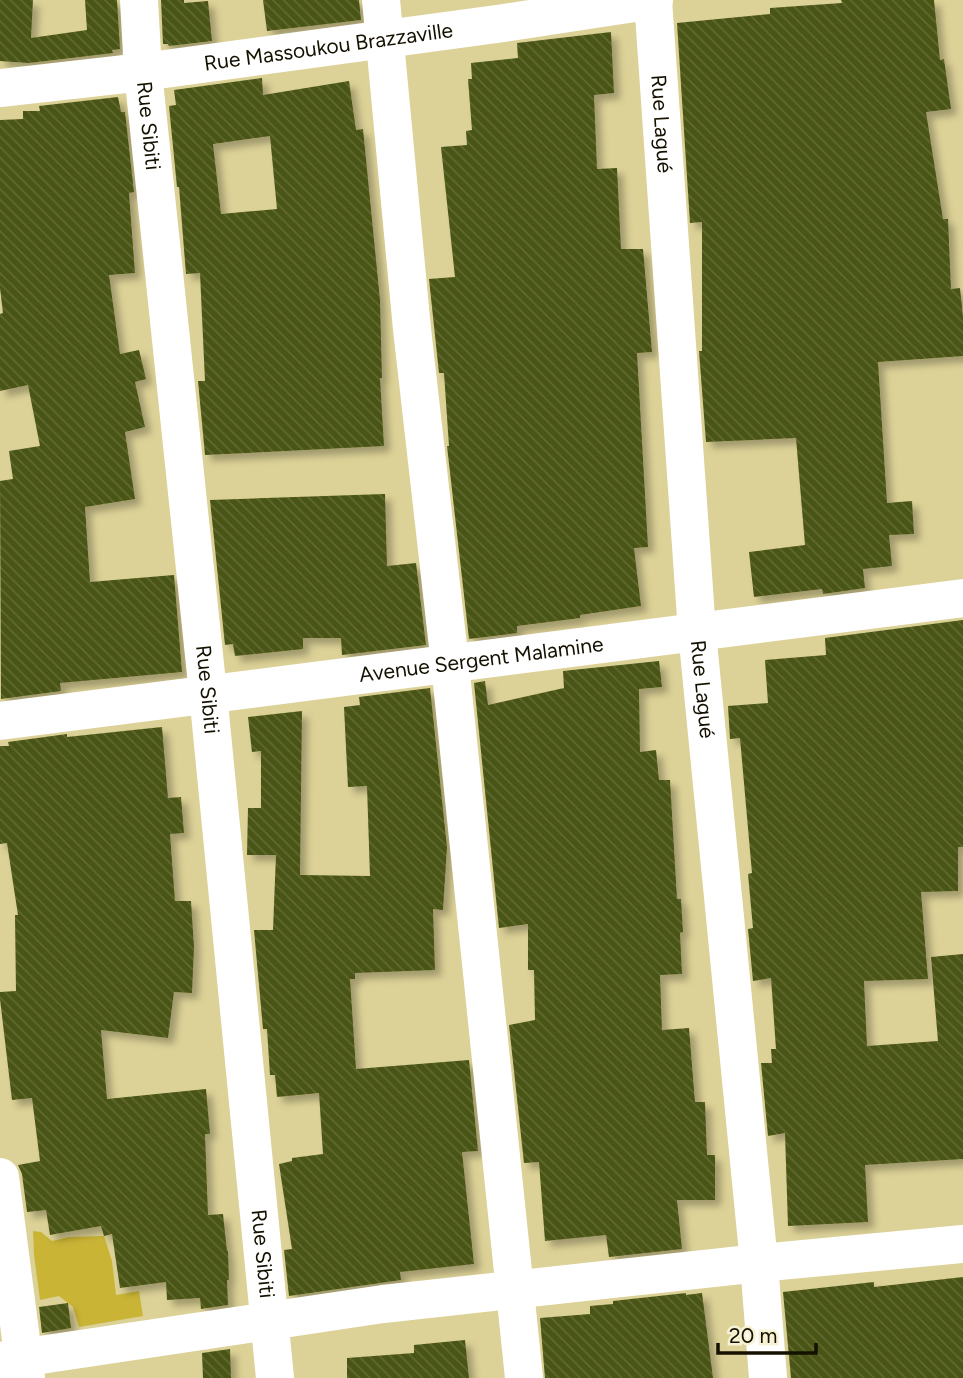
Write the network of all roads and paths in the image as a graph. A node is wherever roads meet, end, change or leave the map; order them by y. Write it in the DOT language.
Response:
graph roads {
  1 [pos="139,0"];
  2 [pos="381,0"];
  3 [pos="653,0"];
  4 [pos="384,39"];
  5 [pos="143,72"];
  6 [pos="0,89"];
  7 [pos="963,598"];
  8 [pos="697,632"];
  9 [pos="450,664"];
  10 [pos="208,693"];
  11 [pos="0,721"];
  12 [pos="0,1177"];
  13 [pos="963,1244"];
  14 [pos="759,1262"];
  15 [pos="515,1288"];
  16 [pos="269,1322"];
  17 [pos="16,1365"];
  18 [pos="275,1378"];
  19 [pos="524,1378"];
  20 [pos="768,1378"];
  1 -- 5 [label="street, Rue Sibiti"];
  2 -- 4 [label="street"];
  3 -- 4 [label="street, Rue Massoukou Brazzaville"];
  3 -- 8 [label="street, Rue Lagué"];
  4 -- 5 [label="street, Rue Massoukou Brazzaville"];
  4 -- 9 [label="street"];
  5 -- 6 [label="street, Rue Massoukou Brazzaville"];
  5 -- 10 [label="street, Rue Sibiti"];
  7 -- 8 [label="street, Avenue Sergent Malamine"];
  8 -- 9 [label="street, Avenue Sergent Malamine"];
  8 -- 14 [label="street, Rue Lagué"];
  9 -- 10 [label="street, Avenue Sergent Malamine"];
  9 -- 15 [label="street"];
  10 -- 11 [label="street, Avenue Sergent Malamine"];
  10 -- 16 [label="street, Rue Sibiti"];
  12 -- 17 [label="street"];
  13 -- 14 [label="street"];
  14 -- 15 [label="street"];
  14 -- 20 [label="street, Rue Lagué"];
  15 -- 16 [label="street"];
  15 -- 19 [label="street"];
  16 -- 17 [label="street"];
  16 -- 18 [label="street, Rue Sibiti"];
}
